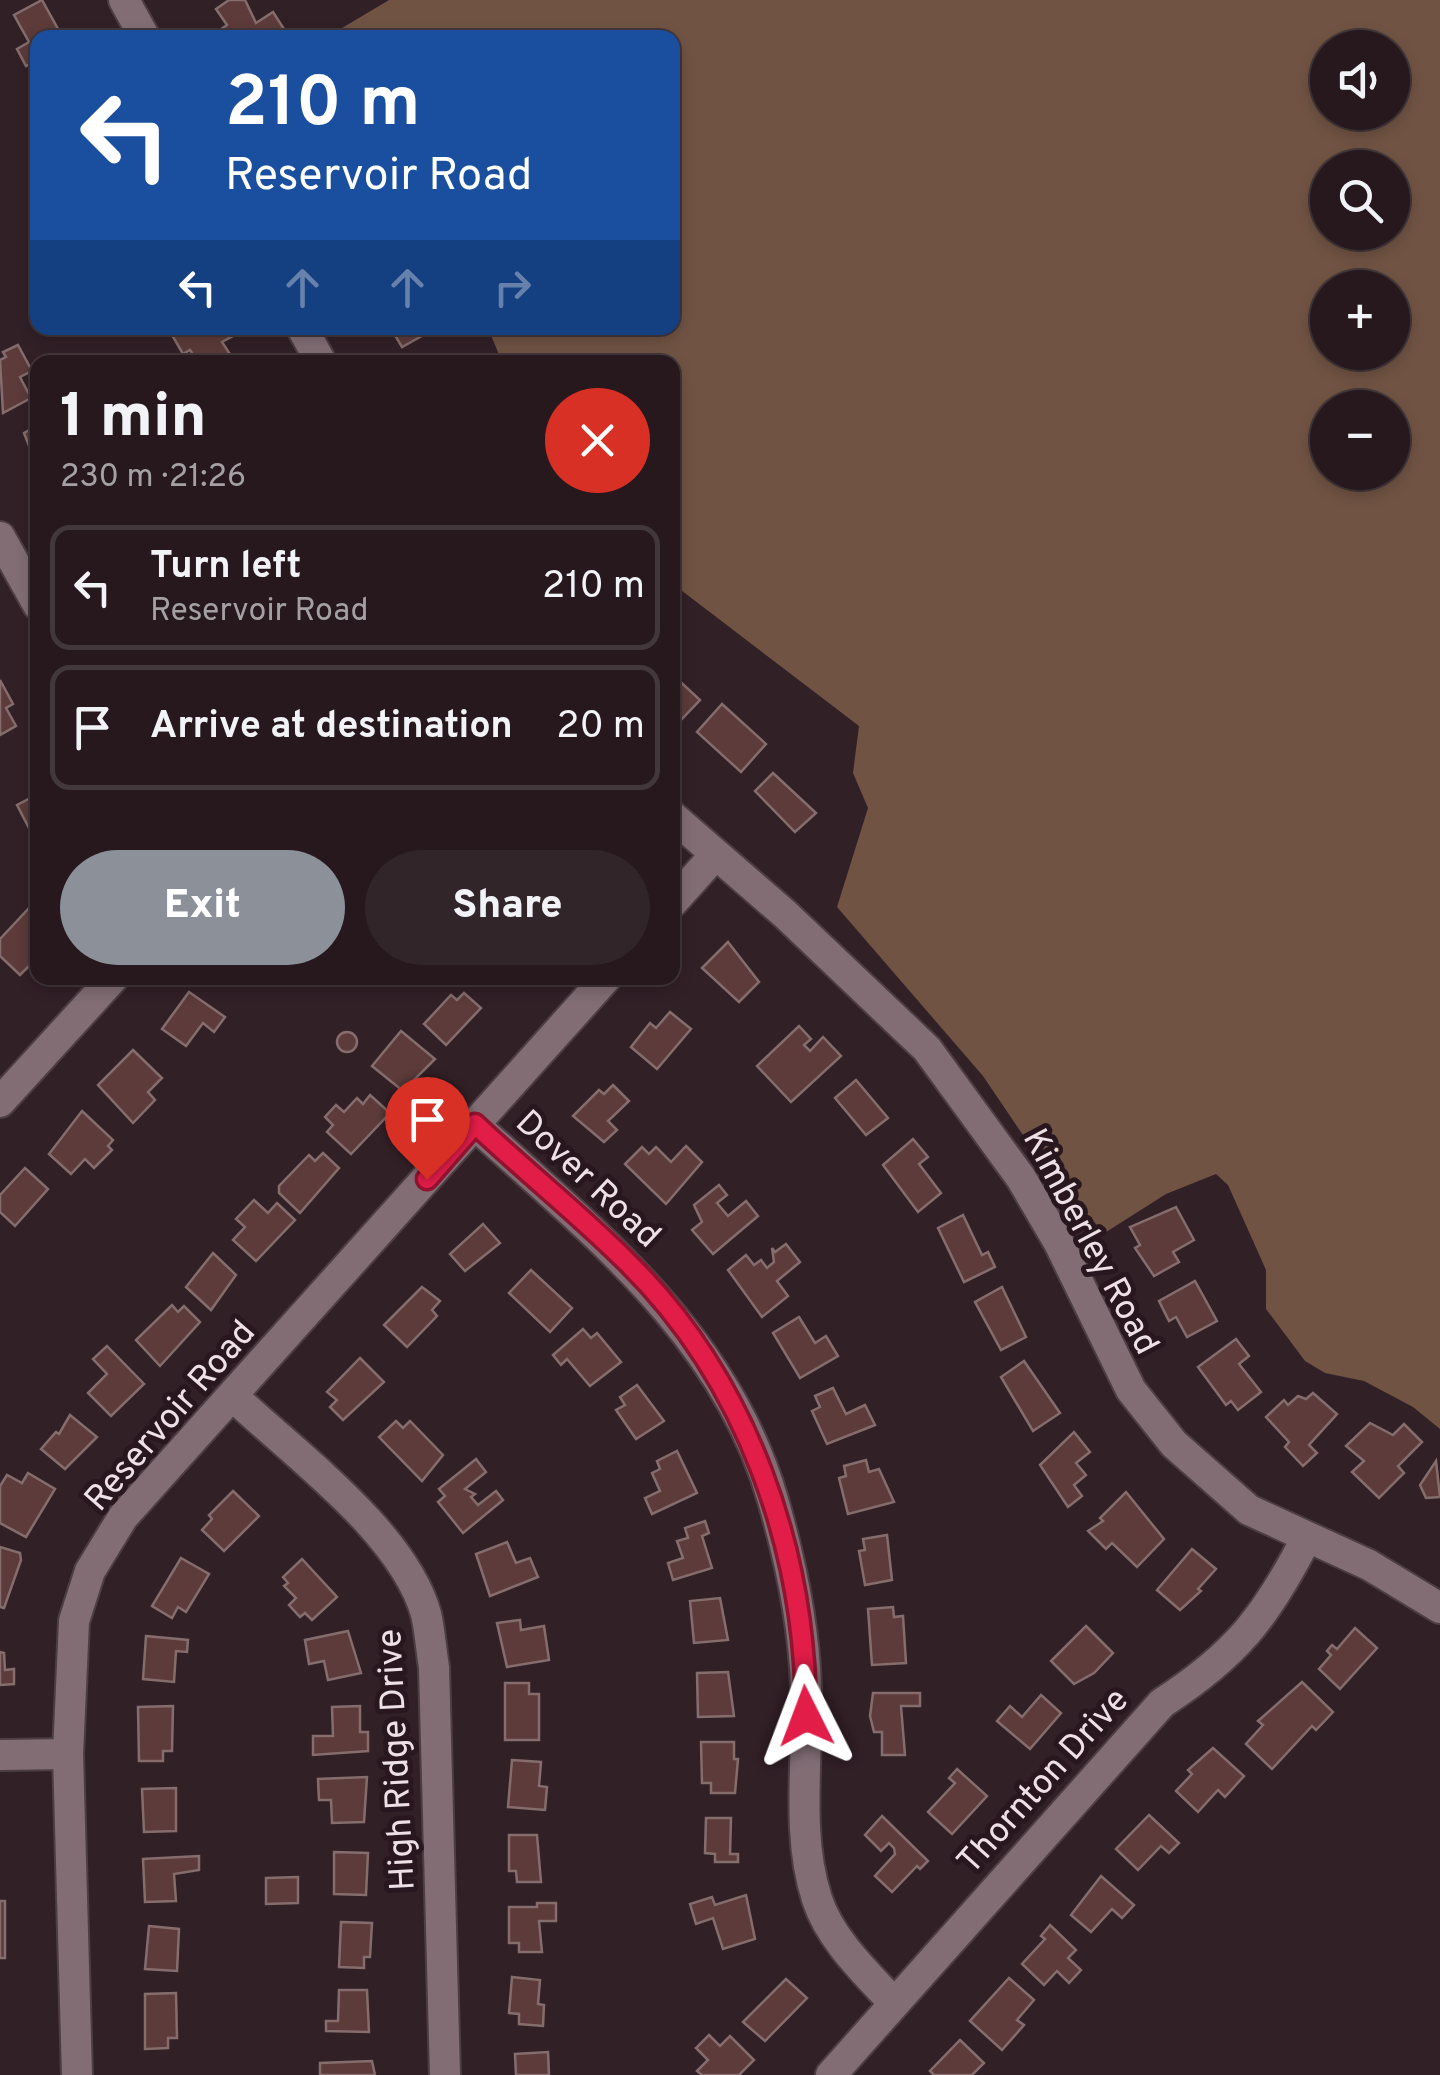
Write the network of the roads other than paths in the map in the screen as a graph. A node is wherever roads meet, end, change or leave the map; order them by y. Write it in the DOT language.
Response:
graph roads {
  1 [pos="124,0"];
  2 [pos="140,30"];
  3 [pos="0,537"];
  4 [pos="30,591"];
  5 [pos="680,823"];
  6 [pos="715,856"];
  7 [pos="680,894"];
  8 [pos="107,985"];
  9 [pos="600,985"];
  10 [pos="0,1102"];
  11 [pos="475,1124"];
  12 [pos="234,1397"];
  13 [pos="1306,1539"];
  14 [pos="1440,1608"];
  15 [pos="68,1754"];
  16 [pos="0,1755"];
  17 [pos="893,2002"];
  18 [pos="77,2075"];
  19 [pos="445,2075"];
  20 [pos="830,2075"];
  1 -- 2 [label="street"];
  3 -- 4 [label="street"];
  5 -- 6 [label="street, Kimberley Road"];
  6 -- 7 [label="street"];
  6 -- 13 [label="street, Kimberley Road"];
  8 -- 10 [label="street"];
  9 -- 11 [label="street, Reservoir Road"];
  11 -- 12 [label="street, Reservoir Road"];
  11 -- 17 [label="street, Dover Road"];
  12 -- 15 [label="street, Reservoir Road"];
  12 -- 19 [label="street, High Ridge Drive"];
  13 -- 14 [label="street, Kimberley Road"];
  13 -- 17 [label="street, Thornton Drive"];
  15 -- 16 [label="street"];
  15 -- 18 [label="street, Reservoir Road"];
  17 -- 20 [label="street, Thornton Drive"];
}
